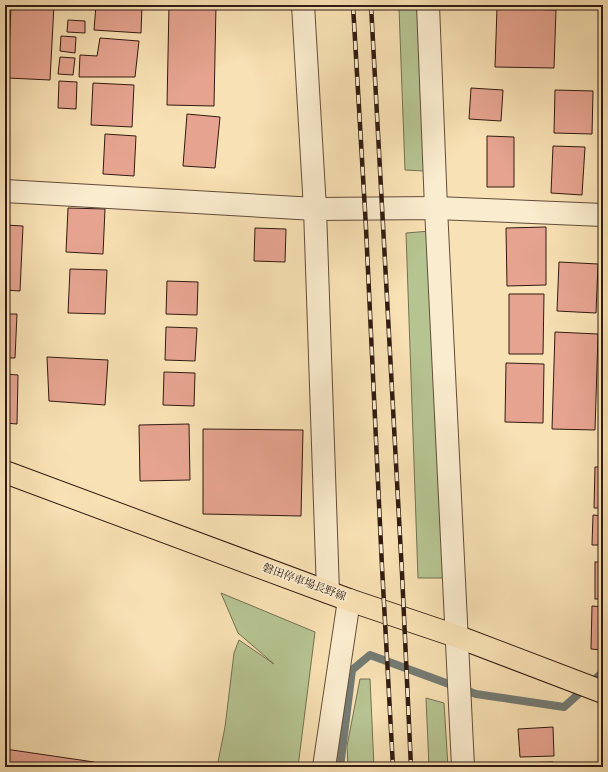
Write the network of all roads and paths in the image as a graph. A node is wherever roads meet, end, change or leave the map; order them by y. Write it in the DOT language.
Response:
graph roads {
  1 [pos="303,5"];
  2 [pos="428,5"];
  3 [pos="5,191"];
  4 [pos="436,208"];
  5 [pos="315,209"];
  6 [pos="603,215"];
  7 [pos="5,472"];
  8 [pos="328,592"];
  9 [pos="349,600"];
  10 [pos="456,636"];
  11 [pos="603,692"];
  12 [pos="324,767"];
  13 [pos="462,767"];
  1 -- 5 [label="street"];
  2 -- 4 [label="street"];
  3 -- 5 [label="street"];
  4 -- 5 [label="street"];
  4 -- 6 [label="street"];
  4 -- 10 [label="street"];
  5 -- 8 [label="street"];
  7 -- 8 [label="main road, 磐田停車場長野線"];
  8 -- 9 [label="main road, 磐田停車場長野線"];
  9 -- 10 [label="main road, 磐田停車場長野線"];
  9 -- 12 [label="street"];
  10 -- 11 [label="main road, 磐田停車場長野線"];
  10 -- 13 [label="street"];
}
